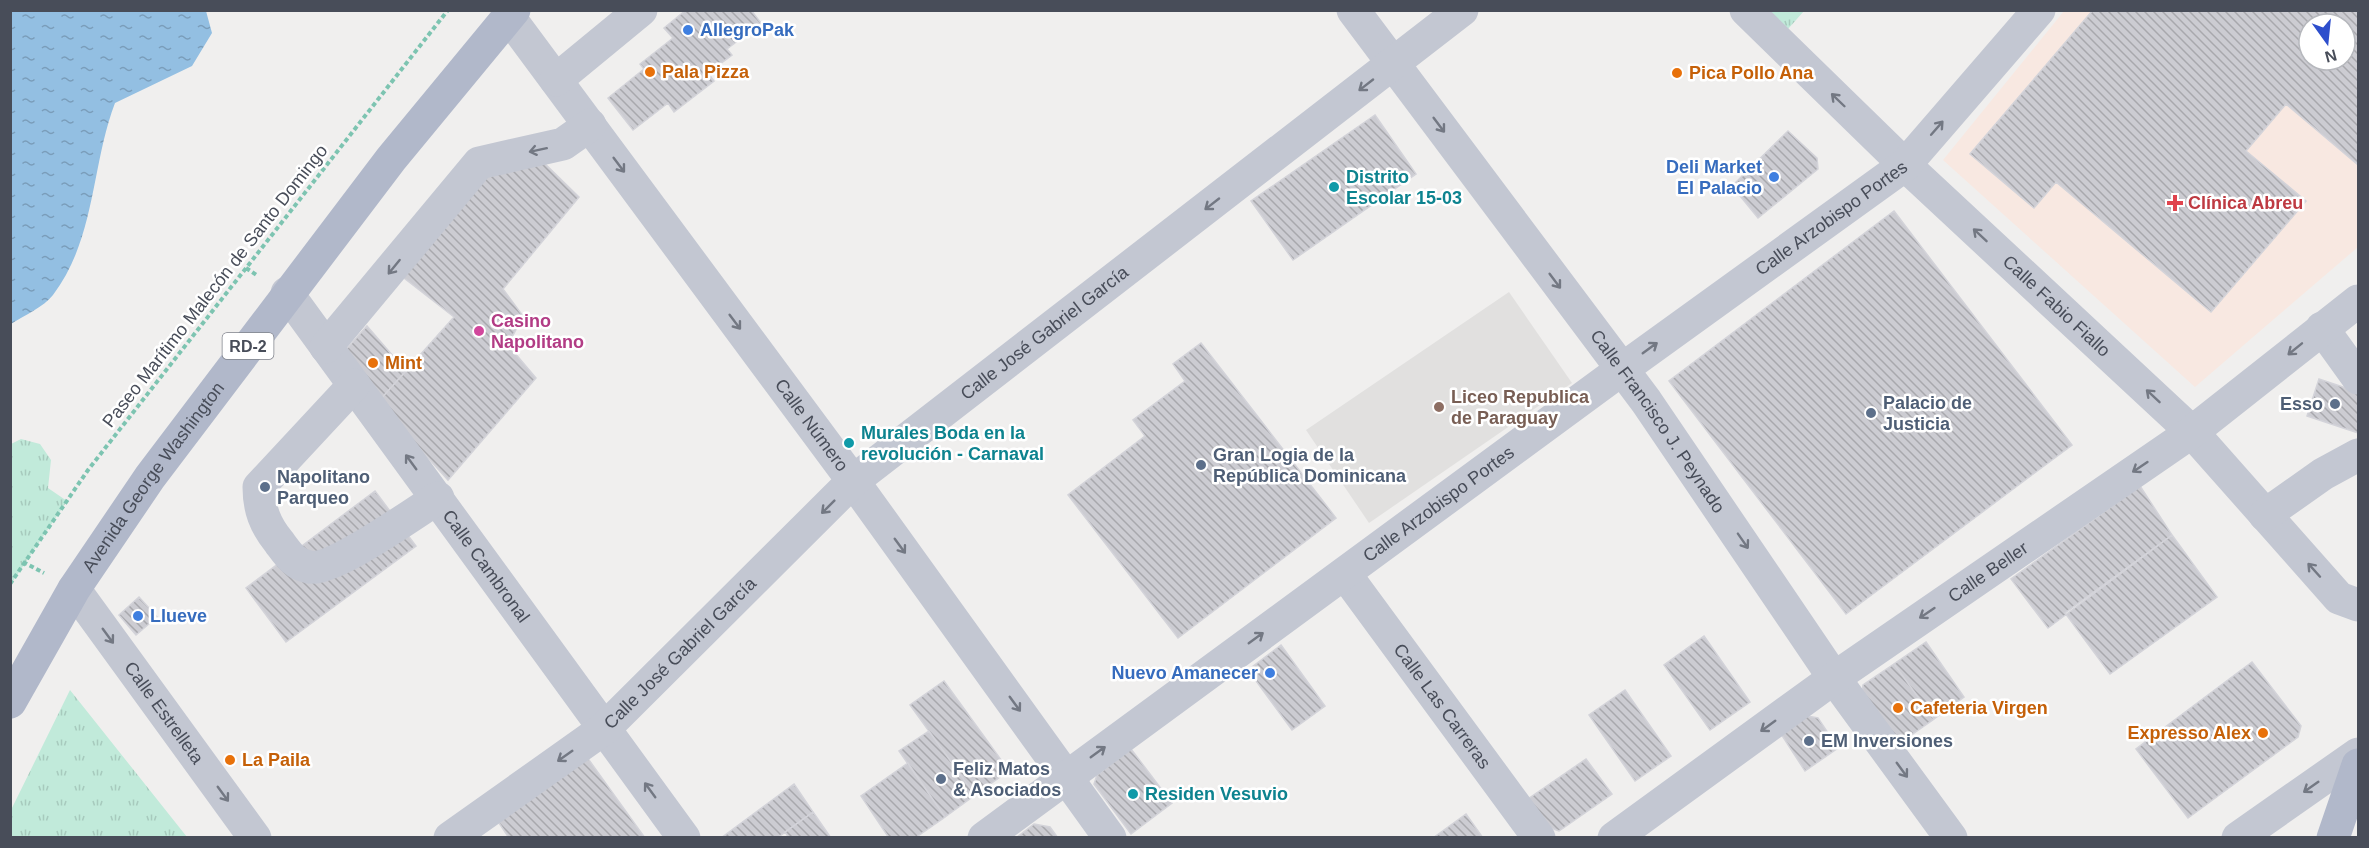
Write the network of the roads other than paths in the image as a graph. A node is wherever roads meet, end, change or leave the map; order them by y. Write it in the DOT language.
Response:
graph roads {
  1 [pos="641,10"];
  2 [pos="1353,10"];
  3 [pos="1462,10"];
  4 [pos="1746,10"];
  5 [pos="512,14"];
  6 [pos="2028,15"];
  7 [pos="1394,64"];
  8 [pos="556,80"];
  9 [pos="590,125"];
  10 [pos="1905,165"];
  11 [pos="287,293"];
  12 [pos="2358,301"];
  13 [pos="2322,328"];
  14 [pos="326,347"];
  15 [pos="1621,370"];
  16 [pos="2358,378"];
  17 [pos="354,385"];
  18 [pos="2192,432"];
  19 [pos="2358,455"];
  20 [pos="853,481"];
  21 [pos="438,498"];
  22 [pos="2265,515"];
  23 [pos="1345,574"];
  24 [pos="74,589"];
  25 [pos="2358,606"];
  26 [pos="1834,678"];
  27 [pos="10,702"];
  28 [pos="605,728"];
  29 [pos="2358,754"];
  30 [pos="2358,765"];
  31 [pos="1066,776"];
  32 [pos="255,837"];
  33 [pos="450,837"];
  34 [pos="684,837"];
  35 [pos="984,837"];
  36 [pos="1110,837"];
  37 [pos="1539,837"];
  38 [pos="1614,837"];
  39 [pos="1951,837"];
  40 [pos="2238,837"];
  41 [pos="2333,837"];
  1 -- 8 [label="street"];
  2 -- 7 [label="street, Calle Francisco J. Peynado"];
  3 -- 7 [label="street, Calle José Gabriel García"];
  10 -- 4 [label="street, Calle Fabio Fiallo, one-way"];
  5 -- 8 [label="street, Calle Número"];
  5 -- 11 [label="main road, Avenida George Washington / RD-2"];
  10 -- 6 [label="street, Calle Arzobispo Portes, one-way"];
  7 -- 15 [label="street, Calle Francisco J. Peynado, one-way"];
  7 -- 20 [label="street, Calle José Gabriel García, one-way"];
  8 -- 9 [label="street, Calle Número"];
  9 -- 14 [label="street, one-way"];
  9 -- 20 [label="street, Calle Número, one-way"];
  15 -- 10 [label="street, Calle Arzobispo Portes, one-way"];
  18 -- 10 [label="street, Calle Fabio Fiallo, one-way"];
  11 -- 14 [label="street, Calle Cambronal"];
  11 -- 24 [label="main road, Avenida George Washington / RD-2"];
  12 -- 13 [label="street, Calle Beller"];
  13 -- 16 [label="street"];
  13 -- 18 [label="street, Calle Beller, one-way"];
  14 -- 17 [label="street, Calle Cambronal"];
  15 -- 23 [label="street, Calle Arzobispo Portes"];
  15 -- 26 [label="street, Calle Francisco J. Peynado, one-way"];
  21 -- 17 [label="street, Calle Cambronal, one-way"];
  17 -- 21 [label="street"];
  18 -- 22 [label="street, Calle Fabio Fiallo"];
  18 -- 26 [label="street, Calle Beller, one-way"];
  19 -- 22 [label="street"];
  20 -- 28 [label="street, Calle José Gabriel García, one-way"];
  20 -- 31 [label="street, Calle Número, one-way"];
  21 -- 28 [label="street, Calle Cambronal"];
  25 -- 22 [label="street, Calle Fabio Fiallo, one-way"];
  31 -- 23 [label="street, Calle Arzobispo Portes, one-way"];
  23 -- 37 [label="street, Calle Las Carreras"];
  24 -- 27 [label="main road, Avenida George Washington / RD-2"];
  24 -- 32 [label="street, Calle Estrelleta, one-way"];
  26 -- 38 [label="street, Calle Beller, one-way"];
  26 -- 39 [label="street, Calle Francisco J. Peynado, one-way"];
  28 -- 33 [label="street, Calle José Gabriel García, one-way"];
  34 -- 28 [label="street, Calle Cambronal, one-way"];
  29 -- 40 [label="street, one-way"];
  30 -- 41 [label="main road"];
  31 -- 35 [label="street, Calle Arzobispo Portes"];
  31 -- 36 [label="street, Calle Número"];
}
